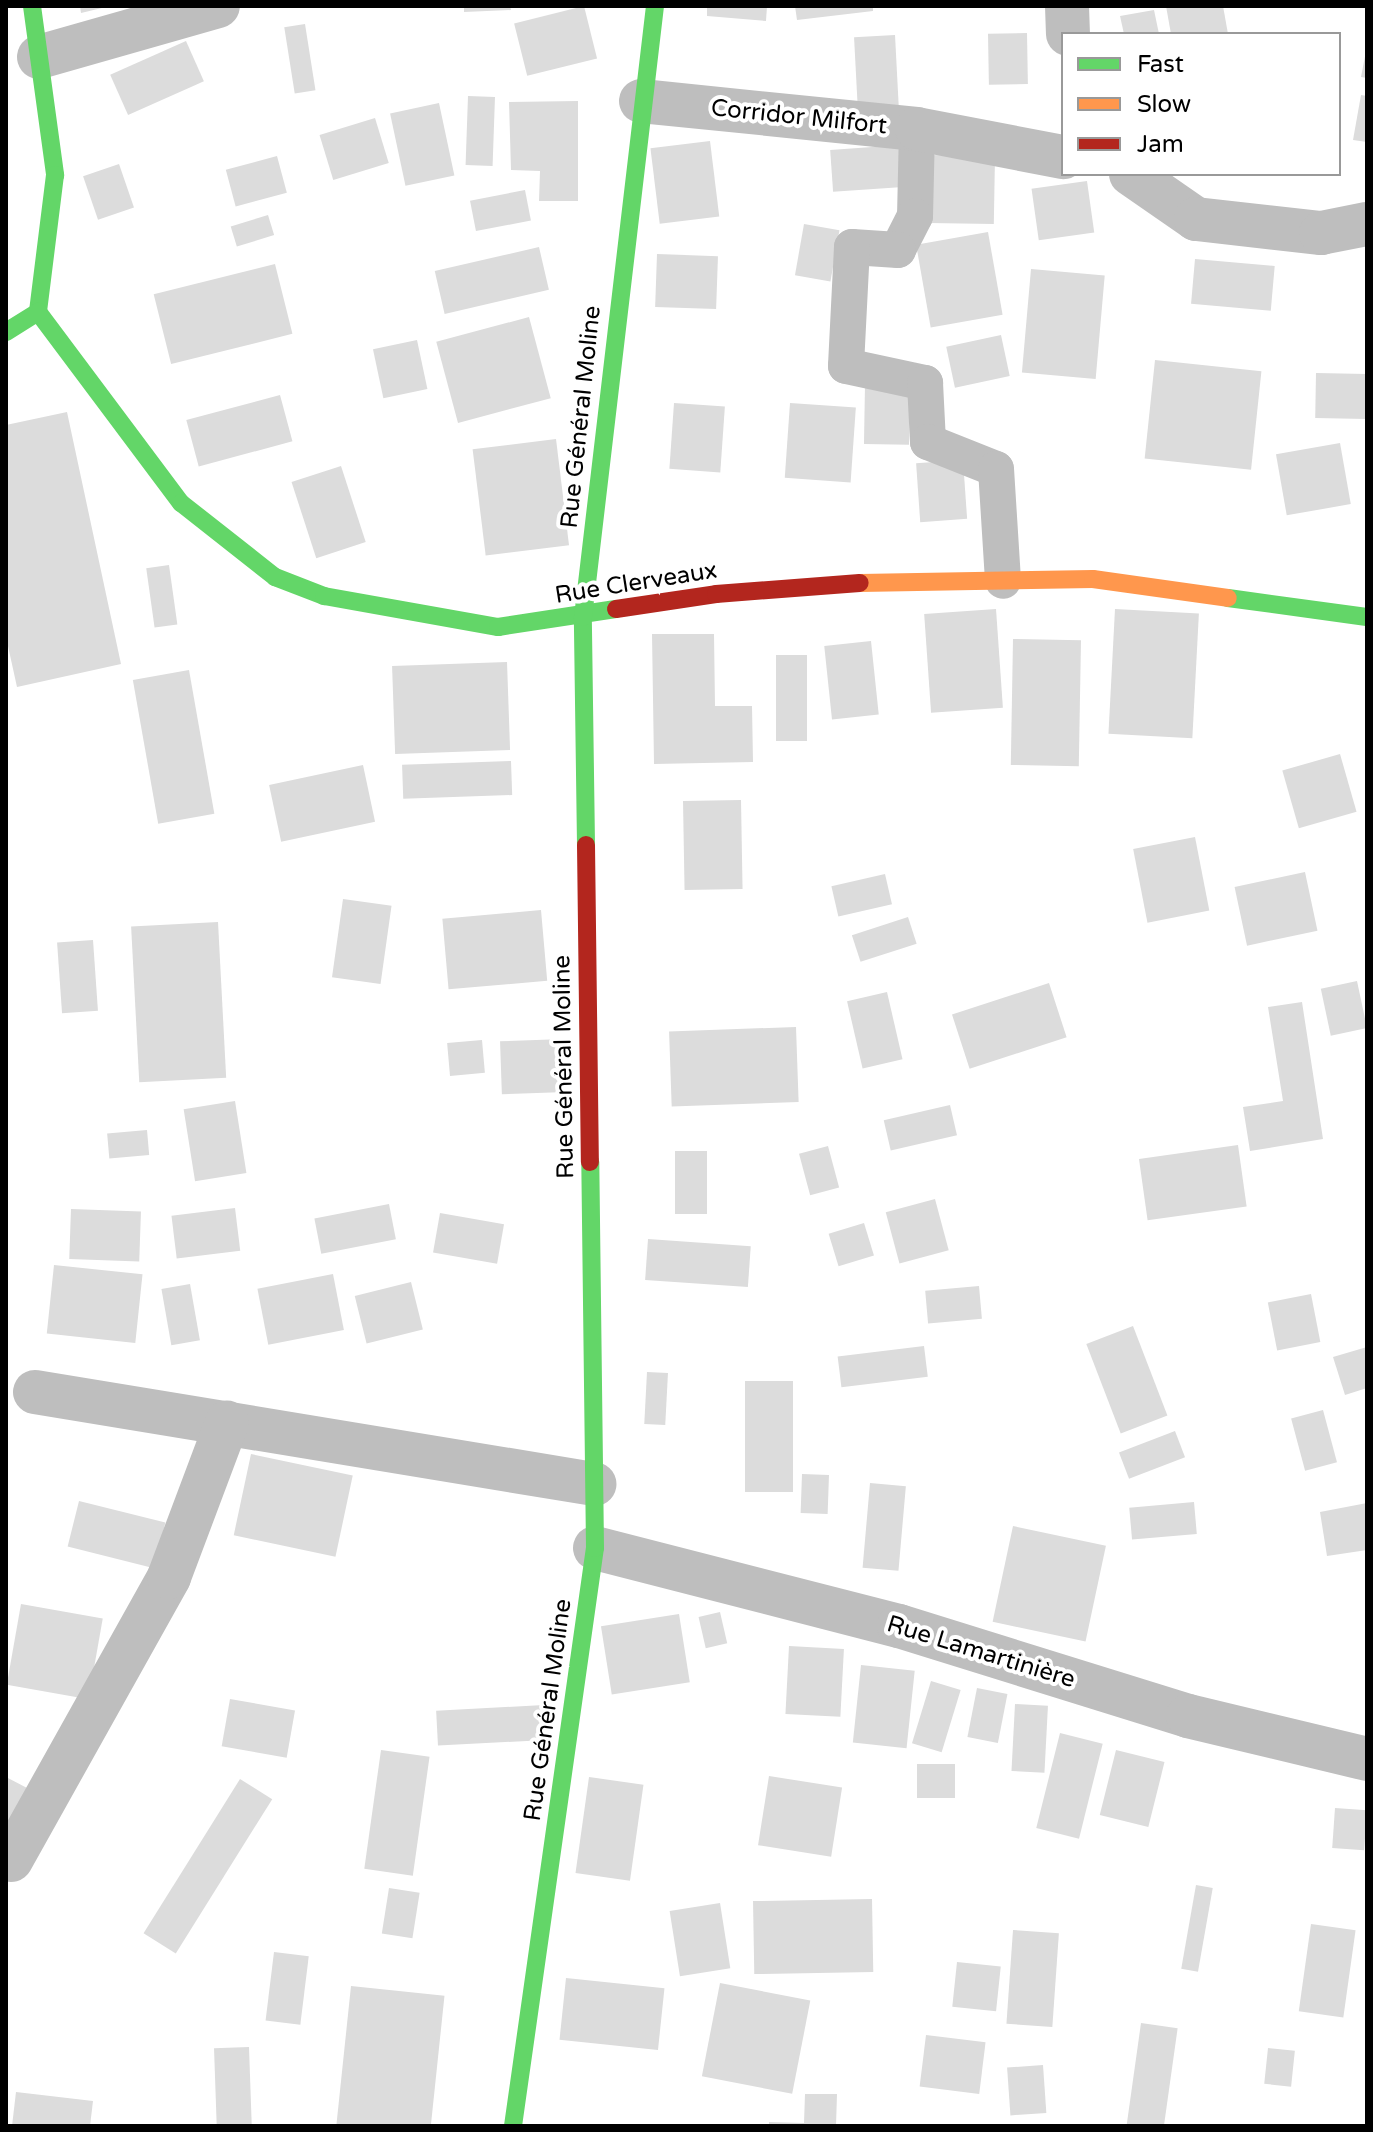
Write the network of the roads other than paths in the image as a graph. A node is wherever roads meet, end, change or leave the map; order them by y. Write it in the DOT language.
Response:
graph roads {
  1 [pos="32,6"];
  2 [pos="218,6"];
  3 [pos="655,6"];
  4 [pos="1067,6"];
  5 [pos="1068,32"];
  6 [pos="39,57"];
  7 [pos="641,101"];
  8 [pos="917,129"];
  9 [pos="1061,157"];
  10 [pos="1134,176"];
  11 [pos="1367,224"];
  12 [pos="38,312"];
  13 [pos="6,332"];
  14 [pos="1003,581"];
  15 [pos="583,617"];
  16 [pos="1367,617"];
  17 [pos="35,1392"];
  18 [pos="227,1423"];
  19 [pos="594,1484"];
  20 [pos="595,1548"];
  21 [pos="1367,1759"];
  22 [pos="11,1860"];
  23 [pos="513,2126"];
  1 -- 6 [label="street"];
  2 -- 6 [label="street"];
  3 -- 7 [label="street, Rue Général Moline"];
  4 -- 5 [label="street"];
  6 -- 12 [label="street"];
  7 -- 8 [label="street, Corridor Milfort"];
  7 -- 15 [label="street, Rue Général Moline"];
  8 -- 9 [label="street"];
  8 -- 14 [label="lane, Corridor Milfort"];
  10 -- 11 [label="street"];
  12 -- 13 [label="street"];
  12 -- 15 [label="street, Rue Clerveaux"];
  14 -- 15 [label="street, Rue Clerveaux"];
  14 -- 16 [label="street, Rue Clerveaux"];
  15 -- 19 [label="street, Rue Général Moline"];
  17 -- 18 [label="street"];
  18 -- 19 [label="street"];
  18 -- 22 [label="street"];
  19 -- 20 [label="street, Rue Général Moline"];
  20 -- 21 [label="street, Rue Lamartinière"];
  20 -- 23 [label="street, Rue Général Moline"];
}
